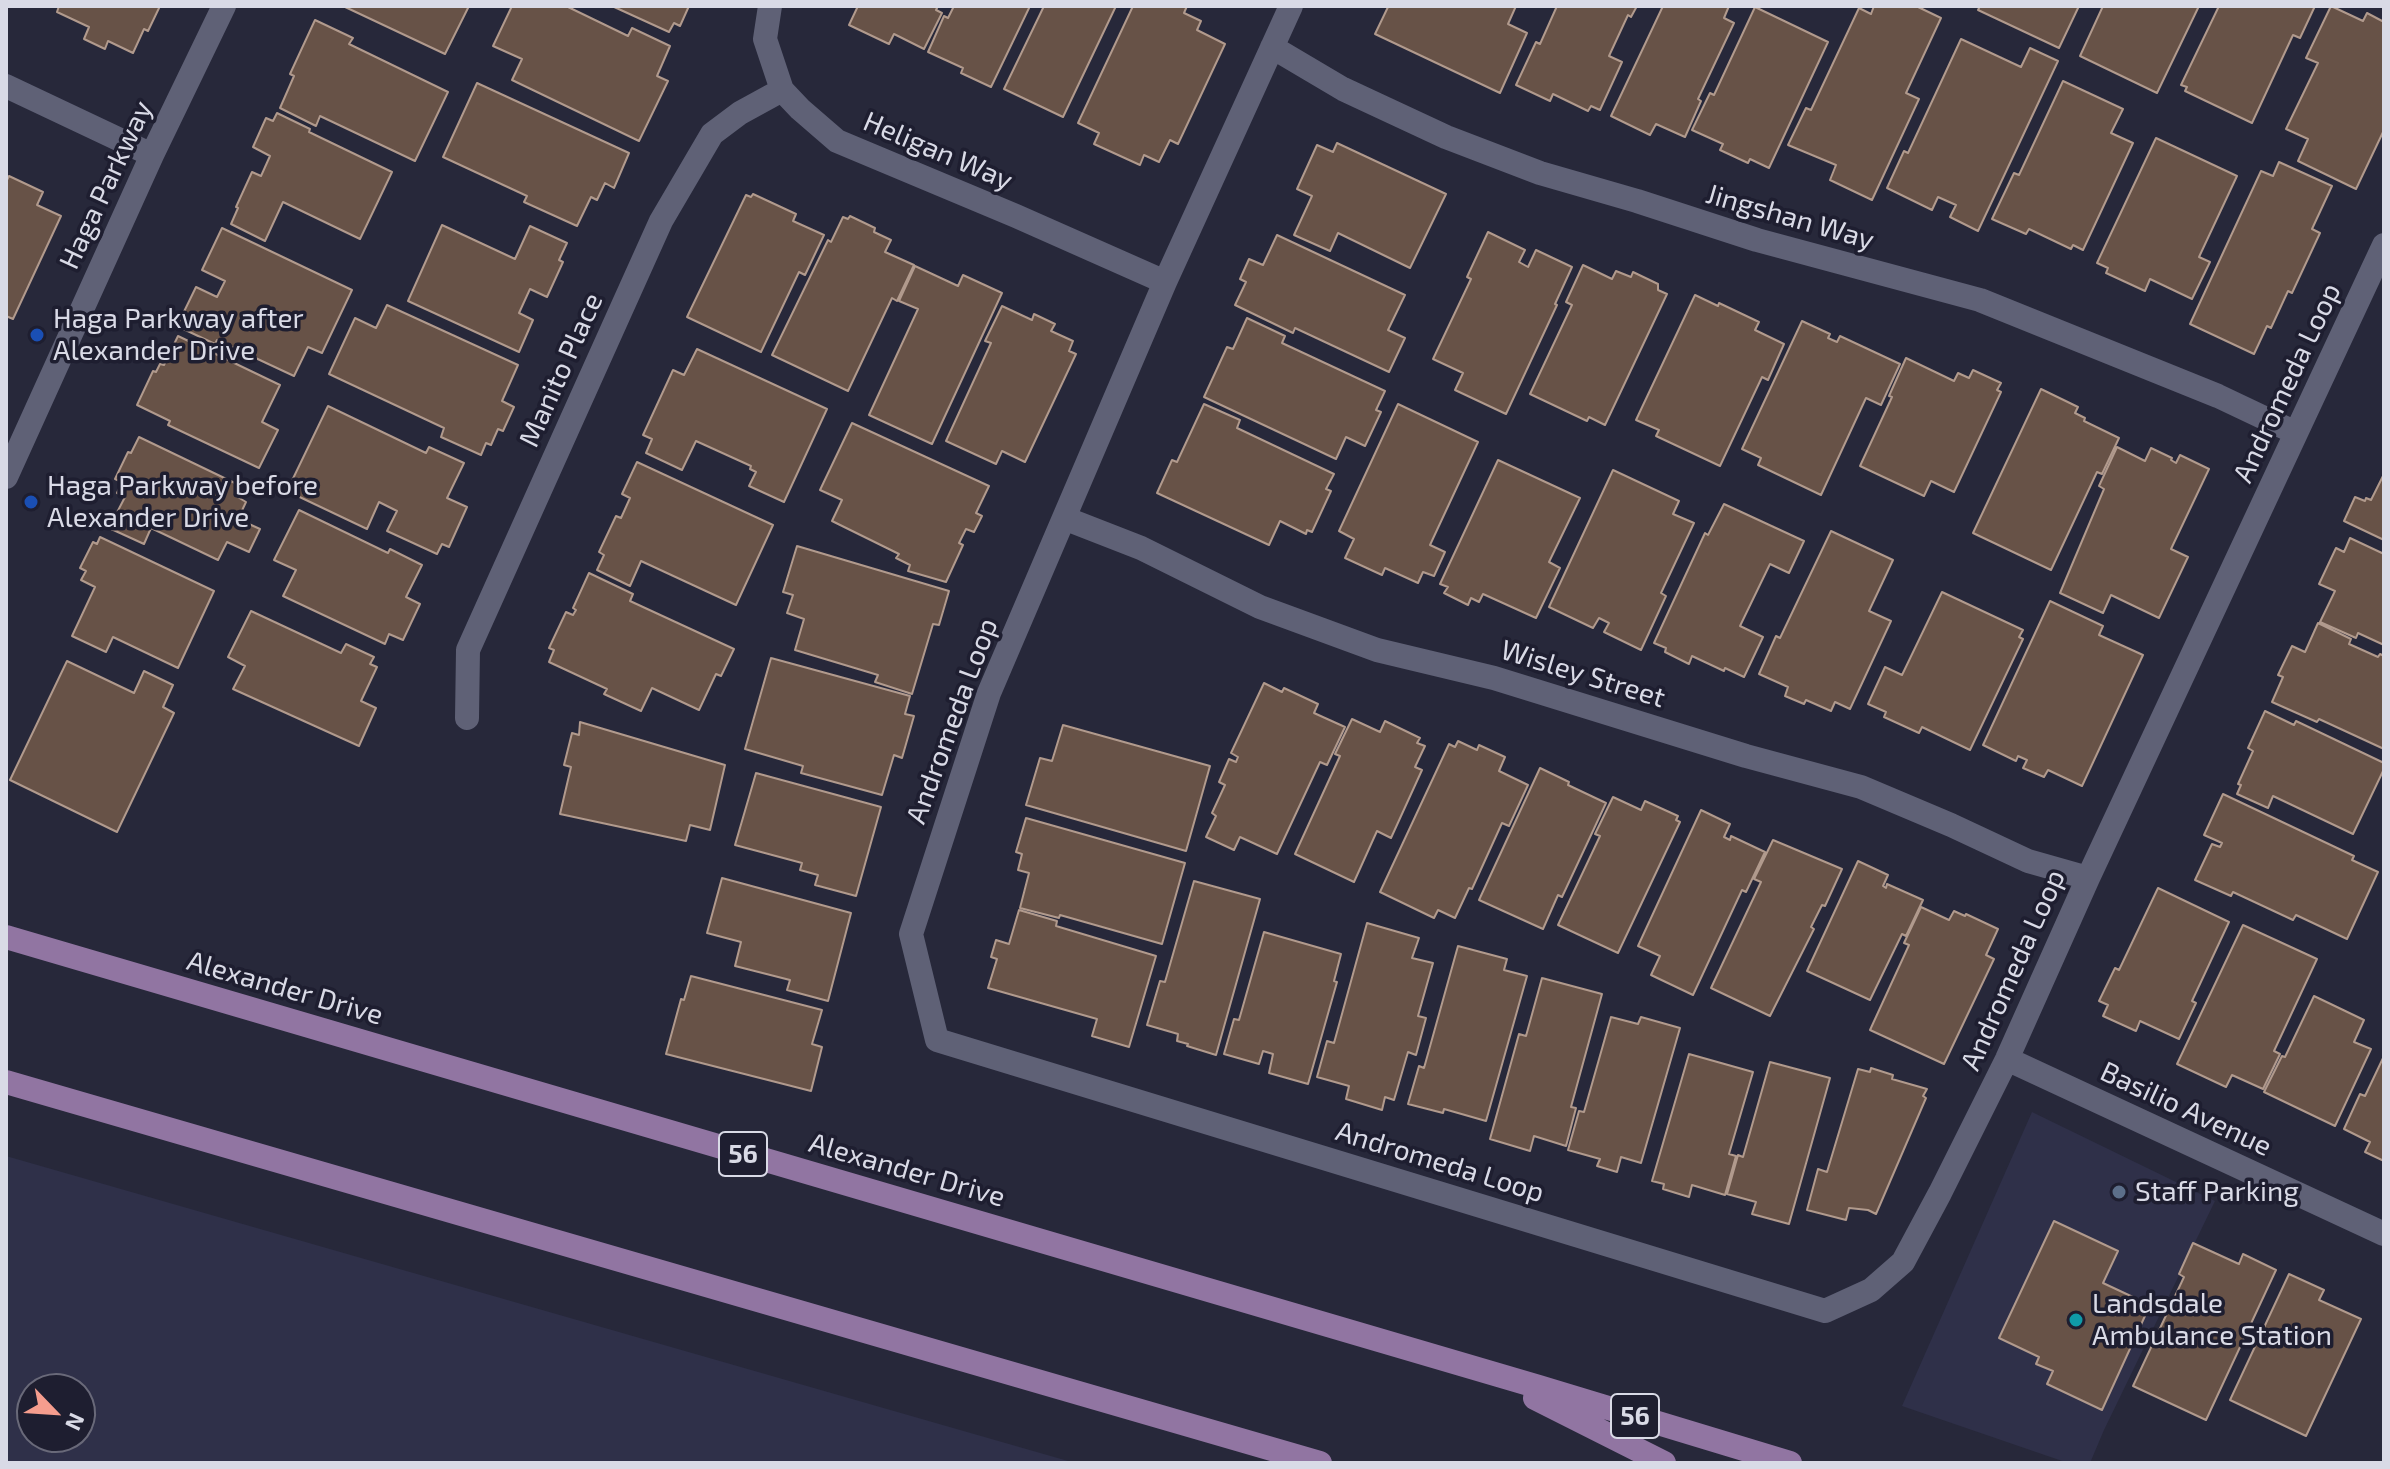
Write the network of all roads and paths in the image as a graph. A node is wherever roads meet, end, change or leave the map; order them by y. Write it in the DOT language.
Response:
graph roads {
  1 [pos="224,6"];
  2 [pos="770,6"];
  3 [pos="1291,6"];
  4 [pos="1272,47"];
  5 [pos="6,86"];
  6 [pos="782,90"];
  7 [pos="152,155"];
  8 [pos="2384,245"];
  9 [pos="1165,282"];
  10 [pos="2296,433"];
  11 [pos="6,477"];
  12 [pos="1064,518"];
  13 [pos="467,718"];
  14 [pos="2088,878"];
  15 [pos="6,937"];
  16 [pos="2007,1059"];
  17 [pos="6,1082"];
  18 [pos="2384,1234"];
  19 [pos="1479,1370"];
  20 [pos="1320,1463"];
  21 [pos="1664,1463"];
  22 [pos="1790,1463"];
  1 -- 7 [label="street, Haga Parkway"];
  2 -- 6 [label="street, Heligan Way"];
  3 -- 4 [label="street, Andromeda Loop"];
  4 -- 9 [label="street, Andromeda Loop"];
  4 -- 10 [label="street, Jingshan Way"];
  5 -- 7 [label="street"];
  6 -- 9 [label="street, Heligan Way"];
  6 -- 13 [label="street, Manito Place"];
  7 -- 11 [label="street, Haga Parkway"];
  8 -- 10 [label="street, Andromeda Loop"];
  9 -- 12 [label="street, Andromeda Loop"];
  10 -- 14 [label="street, Andromeda Loop"];
  12 -- 14 [label="street, Wisley Street"];
  12 -- 16 [label="street, Andromeda Loop"];
  14 -- 16 [label="street, Andromeda Loop"];
  15 -- 19 [label="main road, Alexander Drive / 56"];
  16 -- 18 [label="street, Basilio Avenue"];
  17 -- 20 [label="main road"];
  19 -- 21 [label="main road"];
  19 -- 22 [label="main road, Alexander Drive / 56"];
}
